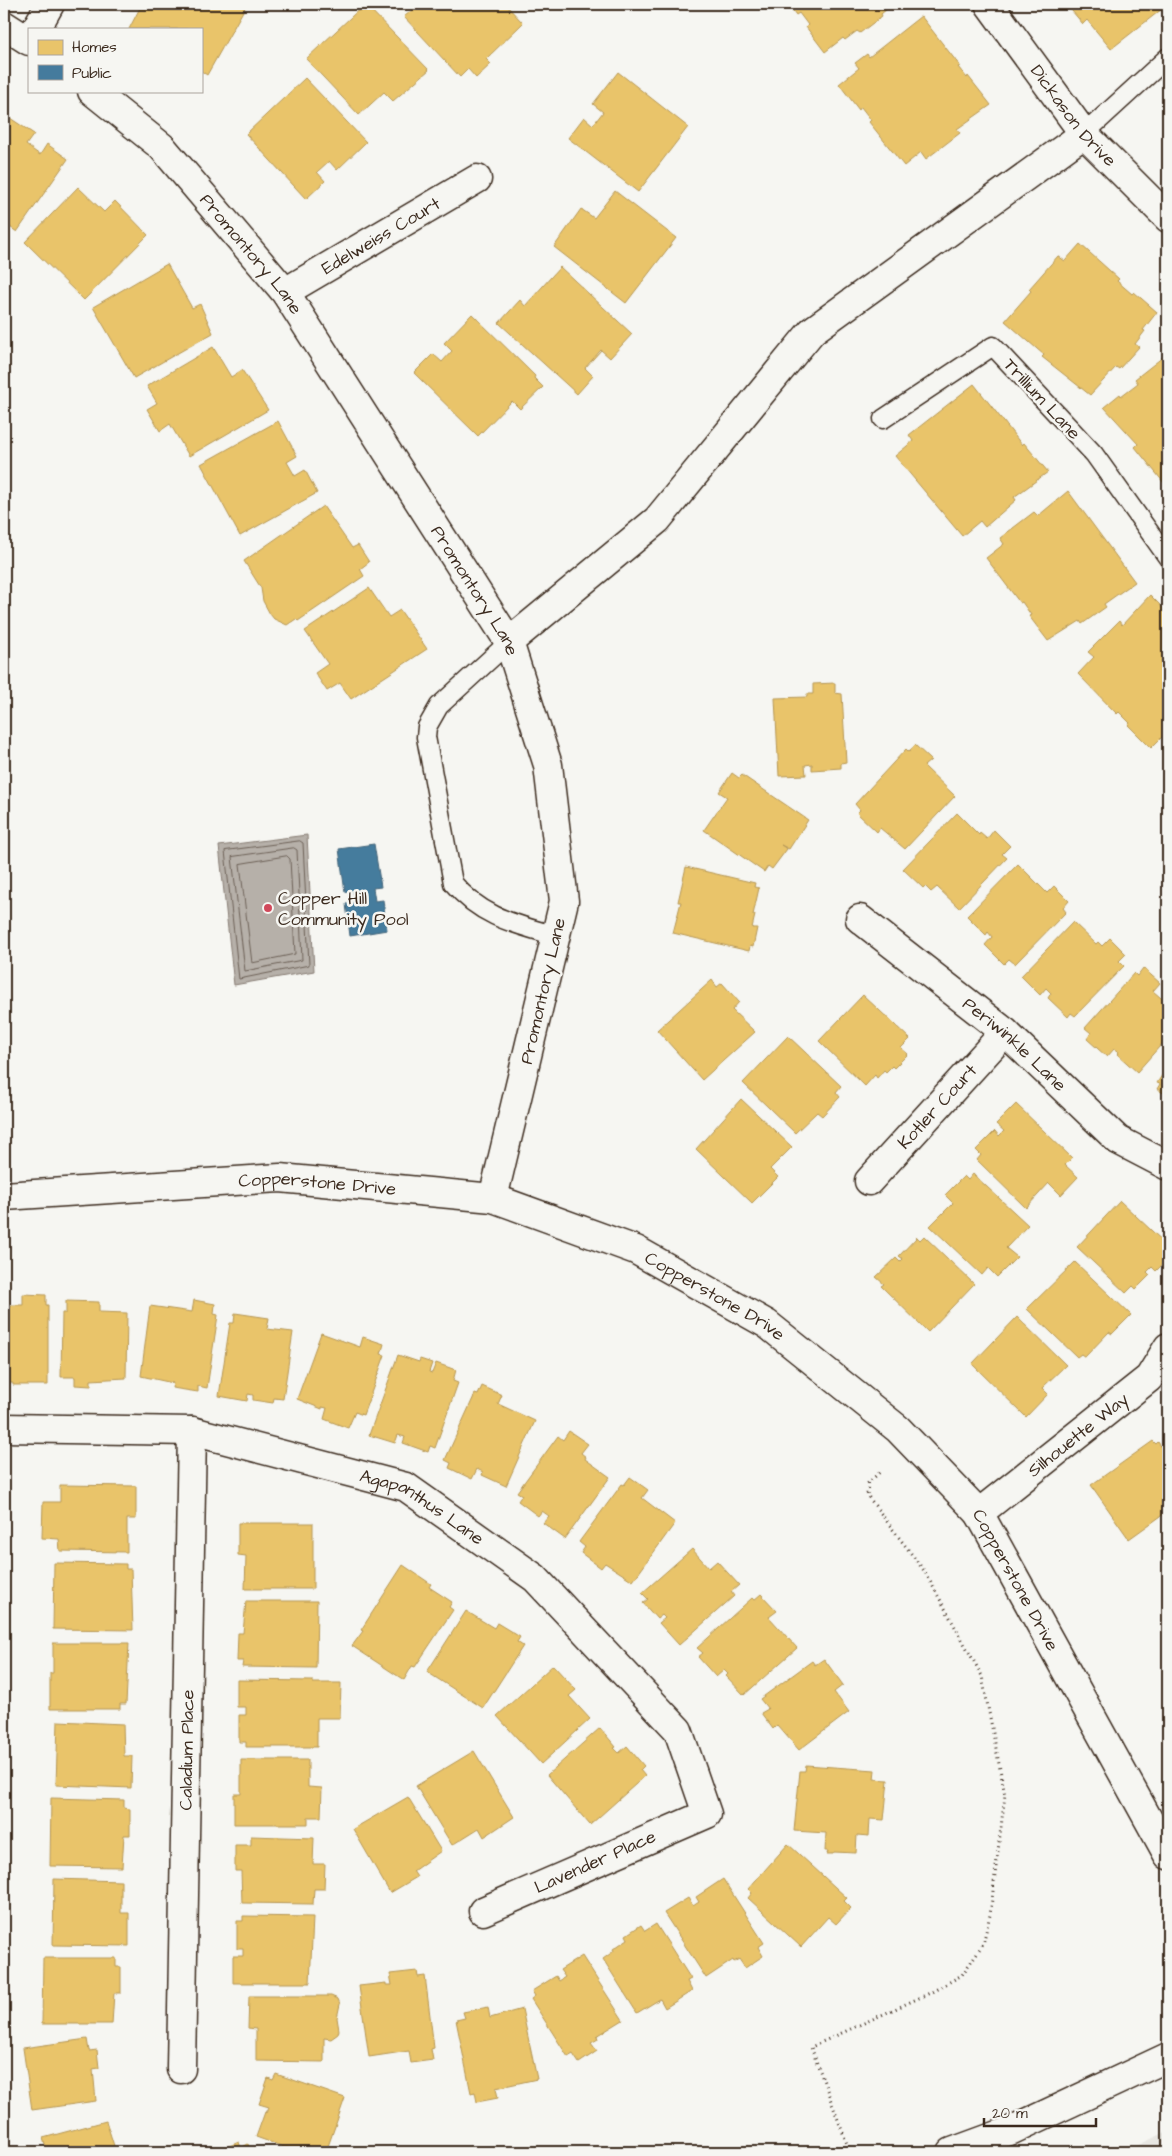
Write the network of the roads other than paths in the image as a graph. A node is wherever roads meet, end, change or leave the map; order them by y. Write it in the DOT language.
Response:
graph roads {
  1 [pos="50,4"];
  2 [pos="989,4"];
  3 [pos="4,25"];
  4 [pos="37,28"];
  5 [pos="28,40"];
  6 [pos="1168,57"];
  7 [pos="93,92"];
  8 [pos="1084,134"];
  9 [pos="477,179"];
  10 [pos="1168,218"];
  11 [pos="284,292"];
  12 [pos="883,419"];
  13 [pos="1168,558"];
  14 [pos="509,642"];
  15 [pos="860,919"];
  16 [pos="556,936"];
  17 [pos="1005,1032"];
  18 [pos="1168,1166"];
  19 [pos="869,1180"];
  20 [pos="4,1196"];
  21 [pos="493,1198"];
  22 [pos="1168,1347"];
  23 [pos="4,1428"];
  24 [pos="192,1431"];
  25 [pos="979,1513"];
  26 [pos="707,1814"];
  27 [pos="1168,1855"];
  28 [pos="484,1911"];
  29 [pos="1168,2058"];
  30 [pos="181,2069"];
  31 [pos="952,2152"];
  1 -- 4 [label="street"];
  2 -- 8 [label="street, Dickason Drive"];
  3 -- 5 [label="street"];
  6 -- 8 [label="lane"];
  7 -- 11 [label="street, Promontory Lane"];
  8 -- 10 [label="street, Dickason Drive"];
  8 -- 14 [label="street"];
  9 -- 11 [label="street, Edelweiss Court"];
  11 -- 14 [label="street, Promontory Lane"];
  12 -- 13 [label="lane, Trillium Lane"];
  14 -- 16 [label="street, Promontory Lane"];
  14 -- 16 [label="lane"];
  15 -- 17 [label="street, Periwinkle Lane"];
  16 -- 21 [label="street, Promontory Lane"];
  17 -- 18 [label="street, Periwinkle Lane"];
  17 -- 19 [label="street, Kotler Court"];
  20 -- 21 [label="street, Copperstone Drive"];
  21 -- 25 [label="street, Copperstone Drive"];
  22 -- 25 [label="street, Silhouette Way"];
  23 -- 24 [label="street, Agapanthus Lane"];
  24 -- 26 [label="street, Agapanthus Lane"];
  24 -- 30 [label="street, Caladium Place"];
  25 -- 27 [label="street, Copperstone Drive"];
  26 -- 28 [label="street, Lavender Place"];
  29 -- 31 [label="street"];
}
